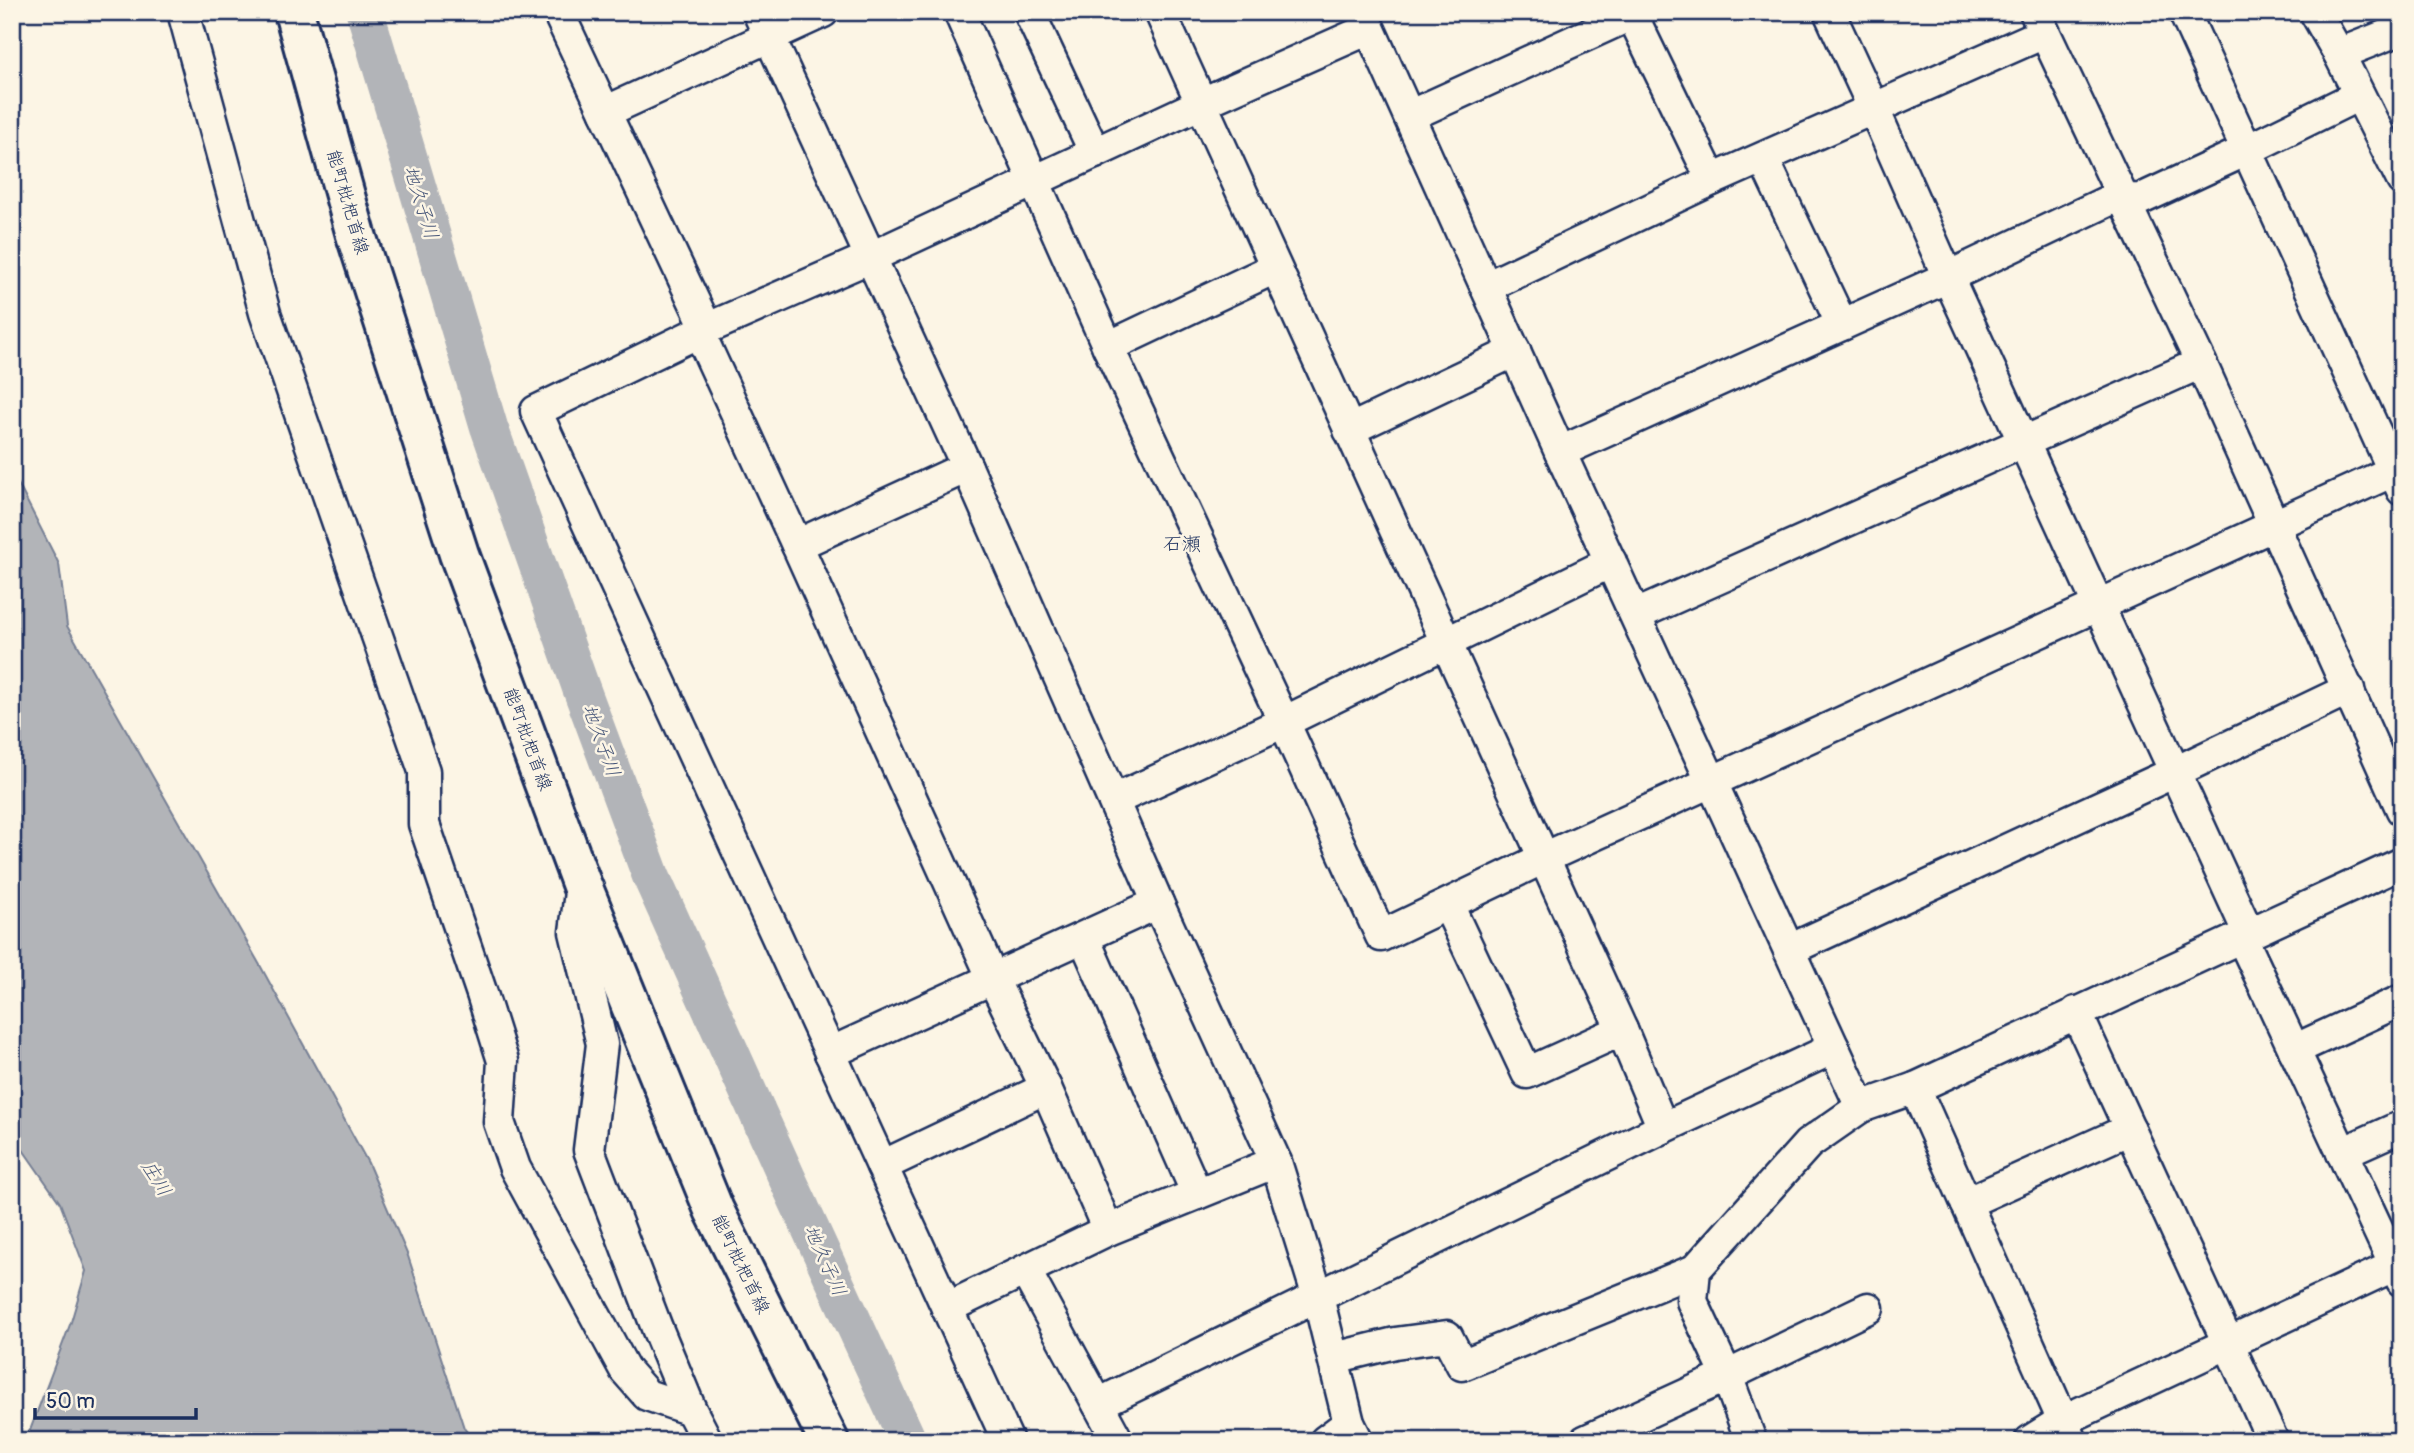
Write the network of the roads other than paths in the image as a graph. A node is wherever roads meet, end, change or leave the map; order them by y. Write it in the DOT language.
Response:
graph roads {
  1 [pos="183,12"];
  2 [pos="294,12"];
  3 [pos="558,12"];
  4 [pos="823,12"];
  5 [pos="959,12"];
  6 [pos="1029,12"];
  7 [pos="1160,12"];
  8 [pos="1829,12"];
  9 [pos="2184,12"];
  10 [pos="2315,12"];
  11 [pos="1634,13"];
  12 [pos="1366,21"];
  13 [pos="2040,22"];
  14 [pos="764,25"];
  15 [pos="2402,29"];
  16 [pos="2339,54"];
  17 [pos="2359,95"];
  18 [pos="1202,103"];
  19 [pos="1873,107"];
  20 [pos="605,112"];
  21 [pos="1409,116"];
  22 [pos="2247,150"];
  23 [pos="1095,153"];
  24 [pos="1763,158"];
  25 [pos="1712,180"];
  26 [pos="2402,180"];
  27 [pos="1035,181"];
  28 [pos="2124,199"];
  29 [pos="871,257"];
  30 [pos="1275,268"];
  31 [pos="1948,277"];
  32 [pos="1486,287"];
  33 [pos="1842,325"];
  34 [pos="703,331"];
  35 [pos="1108,347"];
  36 [pos="1515,351"];
  37 [pos="2201,363"];
  38 [pos="1349,430"];
  39 [pos="2024,441"];
  40 [pos="1560,452"];
  41 [pos="967,467"];
  42 [pos="2399,476"];
  43 [pos="2274,525"];
  44 [pos="797,545"];
  45 [pos="1611,562"];
  46 [pos="2098,604"];
  47 [pos="1636,615"];
  48 [pos="1446,642"];
  49 [pos="2348,690"];
  50 [pos="1284,722"];
  51 [pos="2175,772"];
  52 [pos="1712,781"];
  53 [pos="1114,800"];
  54 [pos="2402,810"];
  55 [pos="1544,858"];
  56 [pos="2402,863"];
  57 [pos="581,883"];
  58 [pos="1158,903"];
  59 [pos="1448,905"];
  60 [pos="2246,936"];
  61 [pos="1084,938"];
  62 [pos="1789,950"];
  63 [pos="993,979"];
  64 [pos="2402,1000"];
  65 [pos="2076,1012"];
  66 [pos="1622,1030"];
  67 [pos="1834,1048"];
  68 [pos="2294,1050"];
  69 [pos="830,1053"];
  70 [pos="1046,1088"];
  71 [pos="1915,1088"];
  72 [pos="1861,1107"];
  73 [pos="2402,1126"];
  74 [pos="1663,1128"];
  75 [pos="2130,1129"];
  76 [pos="2342,1153"];
  77 [pos="1276,1162"];
  78 [pos="882,1166"];
  79 [pos="1197,1194"];
  80 [pos="1966,1203"];
  81 [pos="1108,1230"];
  82 [pos="1025,1270"];
  83 [pos="1695,1270"];
  84 [pos="2399,1270"];
  85 [pos="1318,1297"];
  86 [pos="947,1308"];
  87 [pos="1868,1308"];
  88 [pos="2228,1343"];
  89 [pos="1334,1358"];
  90 [pos="1727,1376"];
  91 [pos="1098,1404"];
  92 [pos="691,1410"];
  93 [pos="2067,1431"];
  94 [pos="1353,1432"];
  95 [pos="707,1441"];
  96 [pos="829,1441"];
  97 [pos="1008,1441"];
  98 [pos="1118,1441"];
  99 [pos="1325,1441"];
  100 [pos="1585,1441"];
  101 [pos="1751,1441"];
  102 [pos="2029,1441"];
  103 [pos="2273,1441"];
  1 -- 92 [label="street"];
  2 -- 57 [label="main road, 能町枇杷首線"];
  3 -- 20 [label="street"];
  4 -- 14 [label="street"];
  5 -- 27 [label="street"];
  6 -- 23 [label="street"];
  7 -- 18 [label="street"];
  8 -- 19 [label="street"];
  9 -- 22 [label="street"];
  10 -- 16 [label="street"];
  11 -- 21 [label="street"];
  11 -- 25 [label="street"];
  12 -- 18 [label="street"];
  12 -- 21 [label="street"];
  13 -- 19 [label="street"];
  13 -- 28 [label="street"];
  14 -- 20 [label="street"];
  14 -- 29 [label="street"];
  15 -- 16 [label="street"];
  16 -- 17 [label="street"];
  17 -- 22 [label="street"];
  17 -- 26 [label="street"];
  18 -- 23 [label="street"];
  18 -- 30 [label="street"];
  19 -- 24 [label="street"];
  19 -- 31 [label="street"];
  20 -- 34 [label="street"];
  21 -- 32 [label="street"];
  22 -- 28 [label="street"];
  22 -- 42 [label="street"];
  23 -- 27 [label="street"];
  24 -- 25 [label="street"];
  24 -- 33 [label="street"];
  25 -- 32 [label="street"];
  27 -- 29 [label="street"];
  27 -- 35 [label="street"];
  28 -- 31 [label="street"];
  28 -- 37 [label="street"];
  29 -- 34 [label="street"];
  29 -- 41 [label="street"];
  30 -- 35 [label="street"];
  30 -- 38 [label="street"];
  31 -- 33 [label="street"];
  31 -- 39 [label="street"];
  32 -- 36 [label="street"];
  33 -- 40 [label="street"];
  34 -- 44 [label="street"];
  34 -- 69 [label="street"];
  35 -- 50 [label="street"];
  36 -- 38 [label="street"];
  36 -- 40 [label="street"];
  37 -- 39 [label="street"];
  37 -- 43 [label="street"];
  38 -- 48 [label="street"];
  39 -- 46 [label="street"];
  39 -- 47 [label="street"];
  40 -- 45 [label="street"];
  41 -- 44 [label="street"];
  41 -- 53 [label="street"];
  42 -- 43 [label="street"];
  43 -- 46 [label="street"];
  43 -- 49 [label="street"];
  44 -- 63 [label="street"];
  45 -- 47 [label="street"];
  45 -- 48 [label="street"];
  46 -- 51 [label="street"];
  46 -- 52 [label="street"];
  47 -- 52 [label="street"];
  48 -- 50 [label="street"];
  48 -- 55 [label="street"];
  49 -- 51 [label="street"];
  49 -- 54 [label="street"];
  50 -- 53 [label="street"];
  50 -- 59 [label="street"];
  51 -- 60 [label="street"];
  51 -- 62 [label="street"];
  52 -- 55 [label="street"];
  52 -- 62 [label="street"];
  53 -- 58 [label="street"];
  55 -- 59 [label="street"];
  55 -- 66 [label="street"];
  56 -- 60 [label="street"];
  57 -- 92 [label="street"];
  57 -- 96 [label="main road, 能町枇杷首線"];
  58 -- 61 [label="street"];
  58 -- 77 [label="street"];
  59 -- 66 [label="street"];
  60 -- 65 [label="street"];
  60 -- 68 [label="street"];
  61 -- 63 [label="street"];
  61 -- 79 [label="street"];
  62 -- 67 [label="street"];
  63 -- 69 [label="street"];
  63 -- 70 [label="street"];
  64 -- 68 [label="street"];
  65 -- 71 [label="street"];
  65 -- 75 [label="street"];
  66 -- 74 [label="street"];
  67 -- 72 [label="street"];
  67 -- 74 [label="street"];
  68 -- 76 [label="street"];
  69 -- 78 [label="street"];
  70 -- 78 [label="street"];
  70 -- 81 [label="street"];
  71 -- 72 [label="street"];
  71 -- 80 [label="street"];
  72 -- 83 [label="street"];
  73 -- 76 [label="street"];
  74 -- 85 [label="street"];
  75 -- 80 [label="street"];
  75 -- 88 [label="street"];
  76 -- 84 [label="street"];
  77 -- 79 [label="street"];
  77 -- 85 [label="street"];
  78 -- 86 [label="street"];
  79 -- 81 [label="street"];
  80 -- 93 [label="street"];
  81 -- 82 [label="street"];
  82 -- 86 [label="street"];
  82 -- 91 [label="street"];
  83 -- 89 [label="street"];
  83 -- 90 [label="street"];
  84 -- 88 [label="street"];
  85 -- 89 [label="street"];
  85 -- 91 [label="street"];
  86 -- 97 [label="street"];
  87 -- 90 [label="street"];
  88 -- 93 [label="street"];
  88 -- 103 [label="street"];
  89 -- 94 [label="street"];
  90 -- 100 [label="street"];
  90 -- 101 [label="street"];
  91 -- 98 [label="street"];
  92 -- 95 [label="street"];
  93 -- 102 [label="street"];
  94 -- 99 [label="street"];
}
